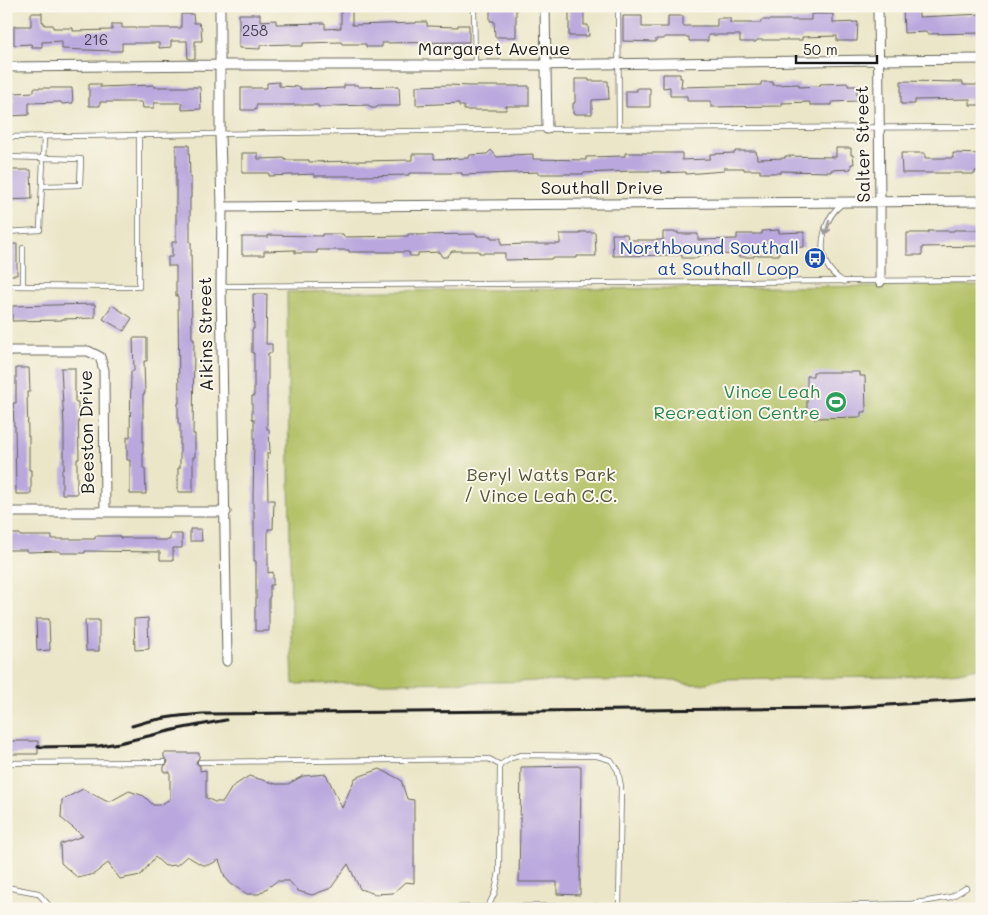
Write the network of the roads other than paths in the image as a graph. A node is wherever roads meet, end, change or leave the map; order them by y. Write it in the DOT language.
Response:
graph roads {
  1 [pos="220,6"];
  2 [pos="474,6"];
  3 [pos="545,6"];
  4 [pos="618,6"];
  5 [pos="878,6"];
  6 [pos="982,59"];
  7 [pos="879,60"];
  8 [pos="619,64"];
  9 [pos="220,65"];
  10 [pos="475,65"];
  11 [pos="546,65"];
  12 [pos="6,67"];
  13 [pos="880,127"];
  14 [pos="982,127"];
  15 [pos="546,129"];
  16 [pos="619,129"];
  17 [pos="220,134"];
  18 [pos="139,135"];
  19 [pos="6,137"];
  20 [pos="44,137"];
  21 [pos="6,157"];
  22 [pos="43,158"];
  23 [pos="42,186"];
  24 [pos="982,201"];
  25 [pos="880,202"];
  26 [pos="843,203"];
  27 [pos="222,207"];
  28 [pos="6,232"];
  29 [pos="23,248"];
  30 [pos="982,280"];
  31 [pos="844,282"];
  32 [pos="880,282"];
  33 [pos="6,286"];
  34 [pos="24,286"];
  35 [pos="222,286"];
  36 [pos="6,351"];
  37 [pos="6,512"];
  38 [pos="105,512"];
  39 [pos="226,512"];
  40 [pos="227,661"];
  41 [pos="164,762"];
  42 [pos="200,762"];
  43 [pos="6,763"];
  44 [pos="500,765"];
  45 [pos="6,887"];
  46 [pos="966,888"];
  47 [pos="488,907"];
  48 [pos="622,908"];
  49 [pos="52,909"];
  50 [pos="386,909"];
  51 [pos="633,909"];
  52 [pos="701,909"];
  1 -- 9 [label="street, Aikins Street"];
  2 -- 10 [label="lane"];
  3 -- 11 [label="street"];
  4 -- 8 [label="lane"];
  5 -- 7 [label="street, Salter Street"];
  6 -- 7 [label="street, Margaret Avenue"];
  7 -- 8 [label="street, Margaret Avenue"];
  7 -- 13 [label="street, Salter Street"];
  8 -- 11 [label="street, Margaret Avenue"];
  8 -- 16 [label="lane"];
  9 -- 10 [label="street, Margaret Avenue"];
  9 -- 12 [label="street, Margaret Avenue"];
  9 -- 17 [label="street, Aikins Street"];
  10 -- 11 [label="street, Margaret Avenue"];
  11 -- 15 [label="street"];
  13 -- 14 [label="lane"];
  13 -- 16 [label="lane"];
  13 -- 25 [label="street, Salter Street"];
  15 -- 16 [label="lane"];
  15 -- 17 [label="lane"];
  17 -- 18 [label="lane"];
  17 -- 27 [label="street, Aikins Street"];
  18 -- 20 [label="lane"];
  18 -- 34 [label="lane"];
  19 -- 20 [label="lane"];
  20 -- 22 [label="lane"];
  21 -- 22 [label="lane"];
  22 -- 23 [label="lane"];
  22 -- 23 [label="lane"];
  23 -- 28 [label="lane"];
  24 -- 25 [label="street, Southall Drive"];
  25 -- 26 [label="street, Southall Drive"];
  25 -- 32 [label="street, Salter Street"];
  26 -- 27 [label="street, Southall Drive"];
  26 -- 31 [label="lane, one-way"];
  27 -- 35 [label="street, Aikins Street"];
  29 -- 34 [label="lane"];
  30 -- 32 [label="lane"];
  31 -- 32 [label="lane"];
  31 -- 35 [label="lane"];
  33 -- 34 [label="lane"];
  35 -- 39 [label="street, Aikins Street"];
  36 -- 38 [label="street, Beeston Drive"];
  37 -- 38 [label="street"];
  38 -- 39 [label="street"];
  39 -- 40 [label="street, Aikins Street"];
  41 -- 43 [label="lane"];
  42 -- 44 [label="lane"];
  44 -- 47 [label="lane"];
  44 -- 48 [label="lane"];
  45 -- 49 [label="lane"];
  46 -- 52 [label="lane"];
  47 -- 48 [label="lane"];
  47 -- 50 [label="lane"];
  48 -- 51 [label="lane"];
}
